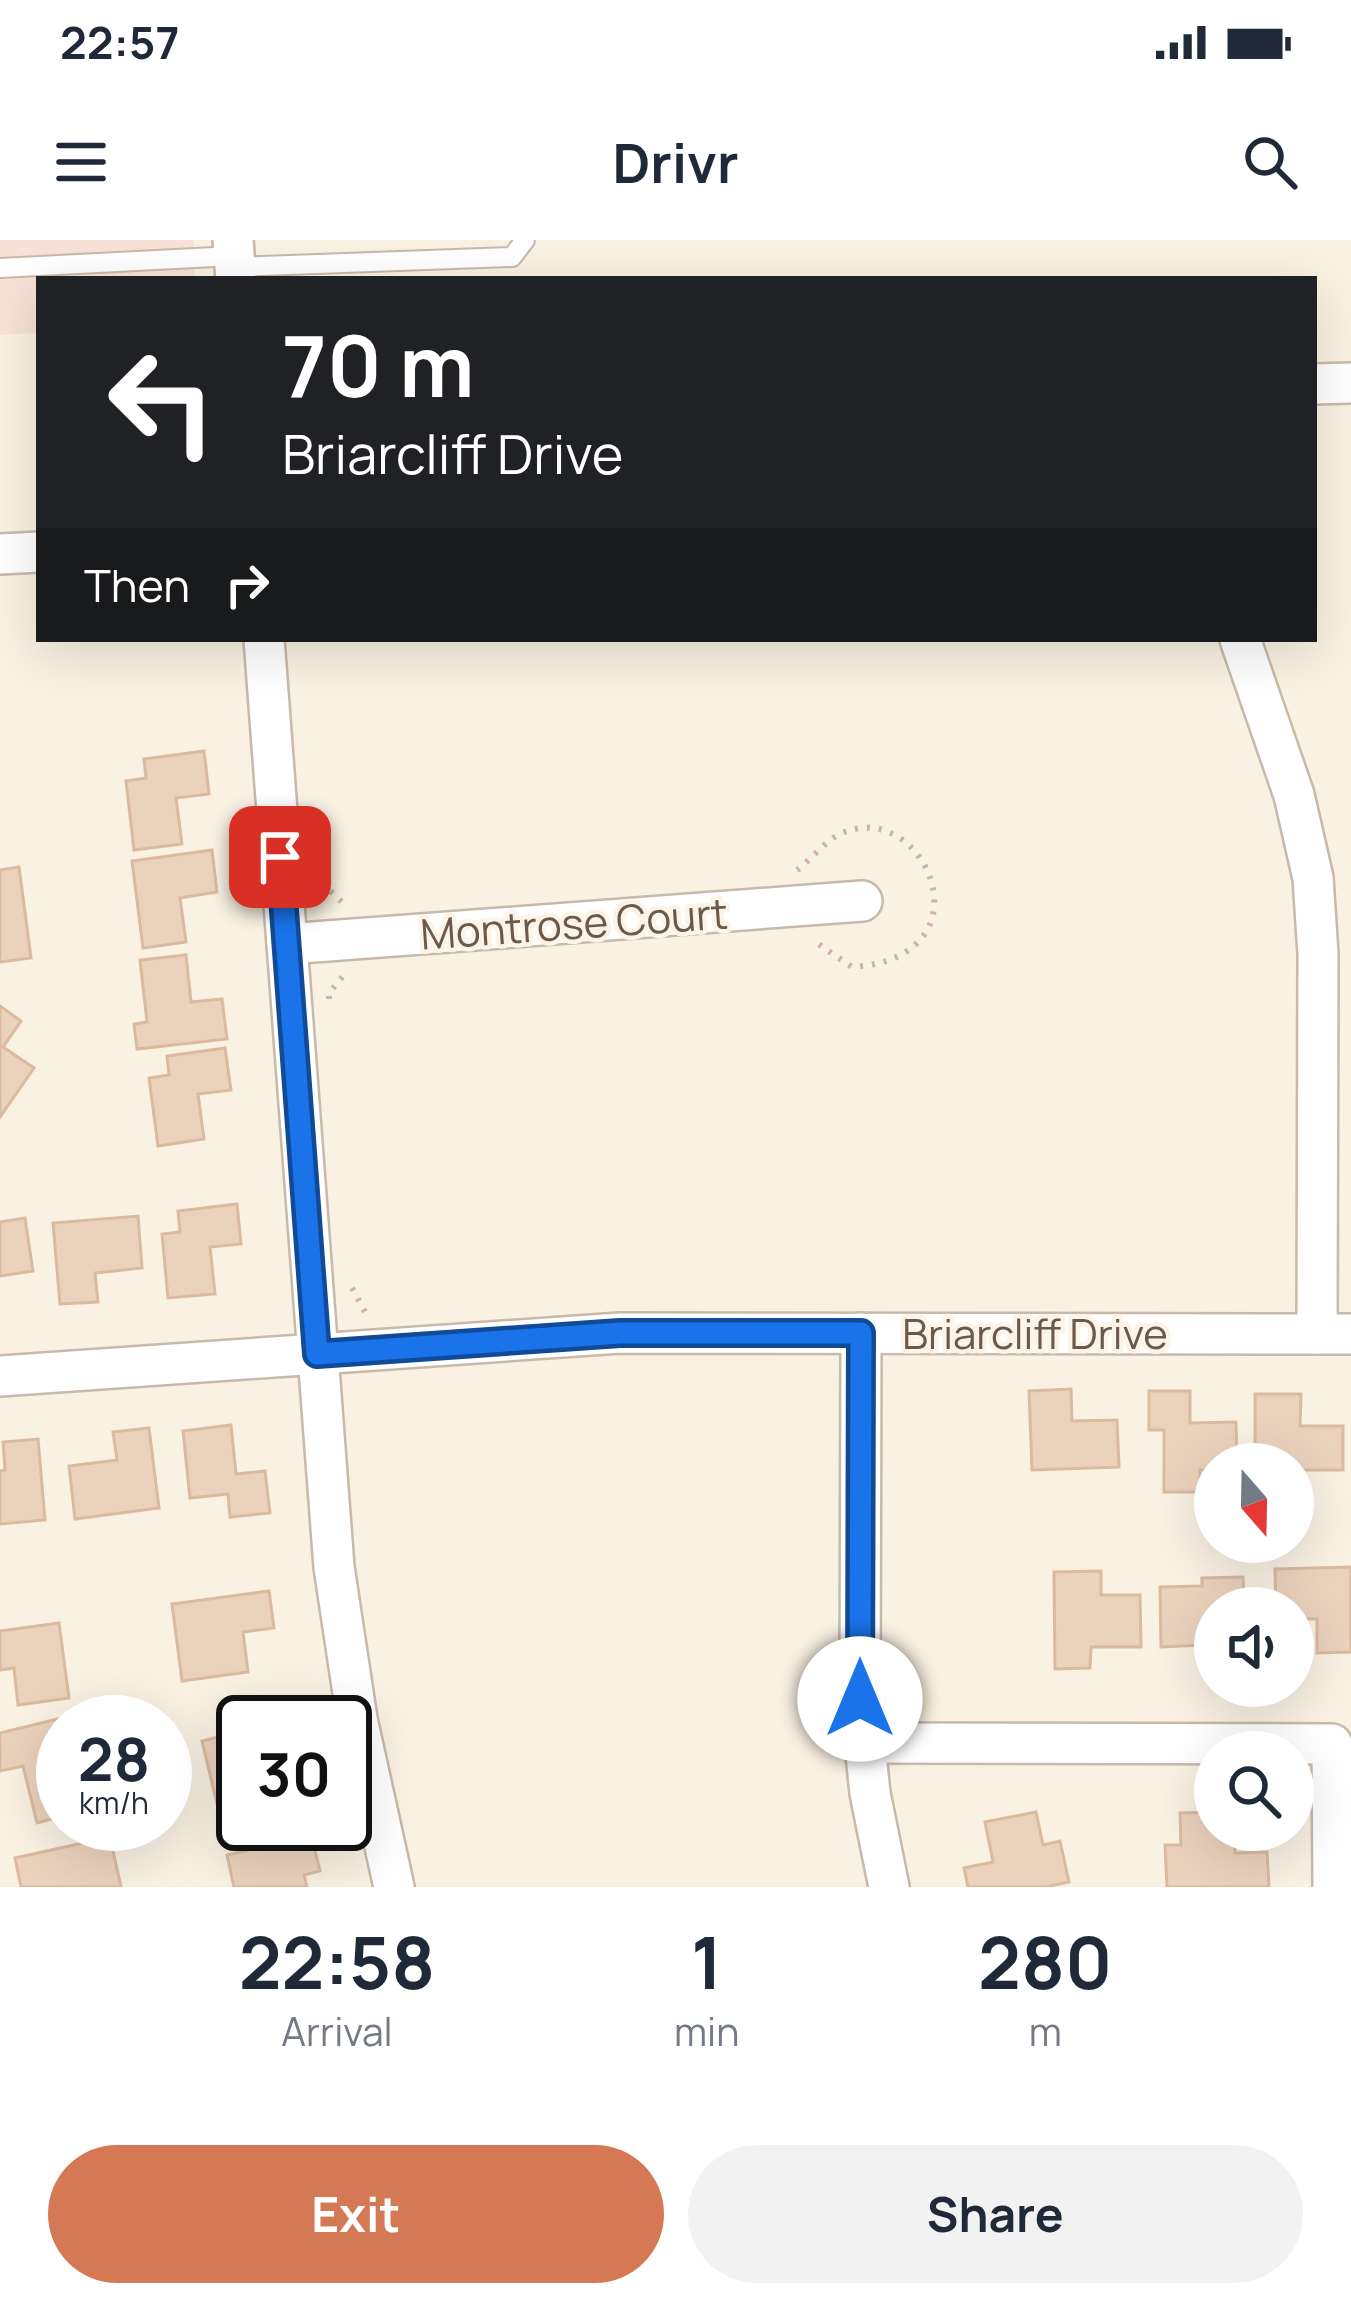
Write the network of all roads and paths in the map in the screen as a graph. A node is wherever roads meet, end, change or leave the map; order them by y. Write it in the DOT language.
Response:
graph roads {
  1 [pos="525,240"];
  2 [pos="235,261"];
  3 [pos="0,268"];
  4 [pos="1351,383"];
  5 [pos="1317,384"];
  6 [pos="36,551"];
  7 [pos="0,554"];
  8 [pos="263,642"];
  9 [pos="1241,642"];
  10 [pos="320,861"];
  11 [pos="790,875"];
  12 [pos="862,901"];
  13 [pos="361,908"];
  14 [pos="799,936"];
  15 [pos="287,944"];
  16 [pos="1334,954"];
  17 [pos="356,969"];
  18 [pos="328,1006"];
  19 [pos="350,1270"];
  20 [pos="377,1316"];
  21 [pos="861,1333"];
  22 [pos="1334,1334"];
  23 [pos="317,1354"];
  24 [pos="0,1376"];
  25 [pos="863,1743"];
  26 [pos="394,1887"];
  27 [pos="889,1887"];
  28 [pos="1333,1887"];
  1 -- 2 [label="lane"];
  2 -- 3 [label="lane"];
  4 -- 5 [label="street"];
  6 -- 7 [label="street"];
  8 -- 15 [label="street"];
  9 -- 16 [label="street"];
  10 -- 13 [label="path"];
  11 -- 14 [label="path"];
  12 -- 15 [label="street, Montrose Court"];
  15 -- 23 [label="street"];
  16 -- 22 [label="street"];
  17 -- 18 [label="path"];
  19 -- 20 [label="path"];
  21 -- 22 [label="street, Briarcliff Drive"];
  21 -- 23 [label="street, Briarcliff Drive"];
  21 -- 25 [label="street"];
  23 -- 24 [label="street, Briarcliff Drive"];
  23 -- 26 [label="street"];
  25 -- 27 [label="street"];
  25 -- 28 [label="street"];
}
